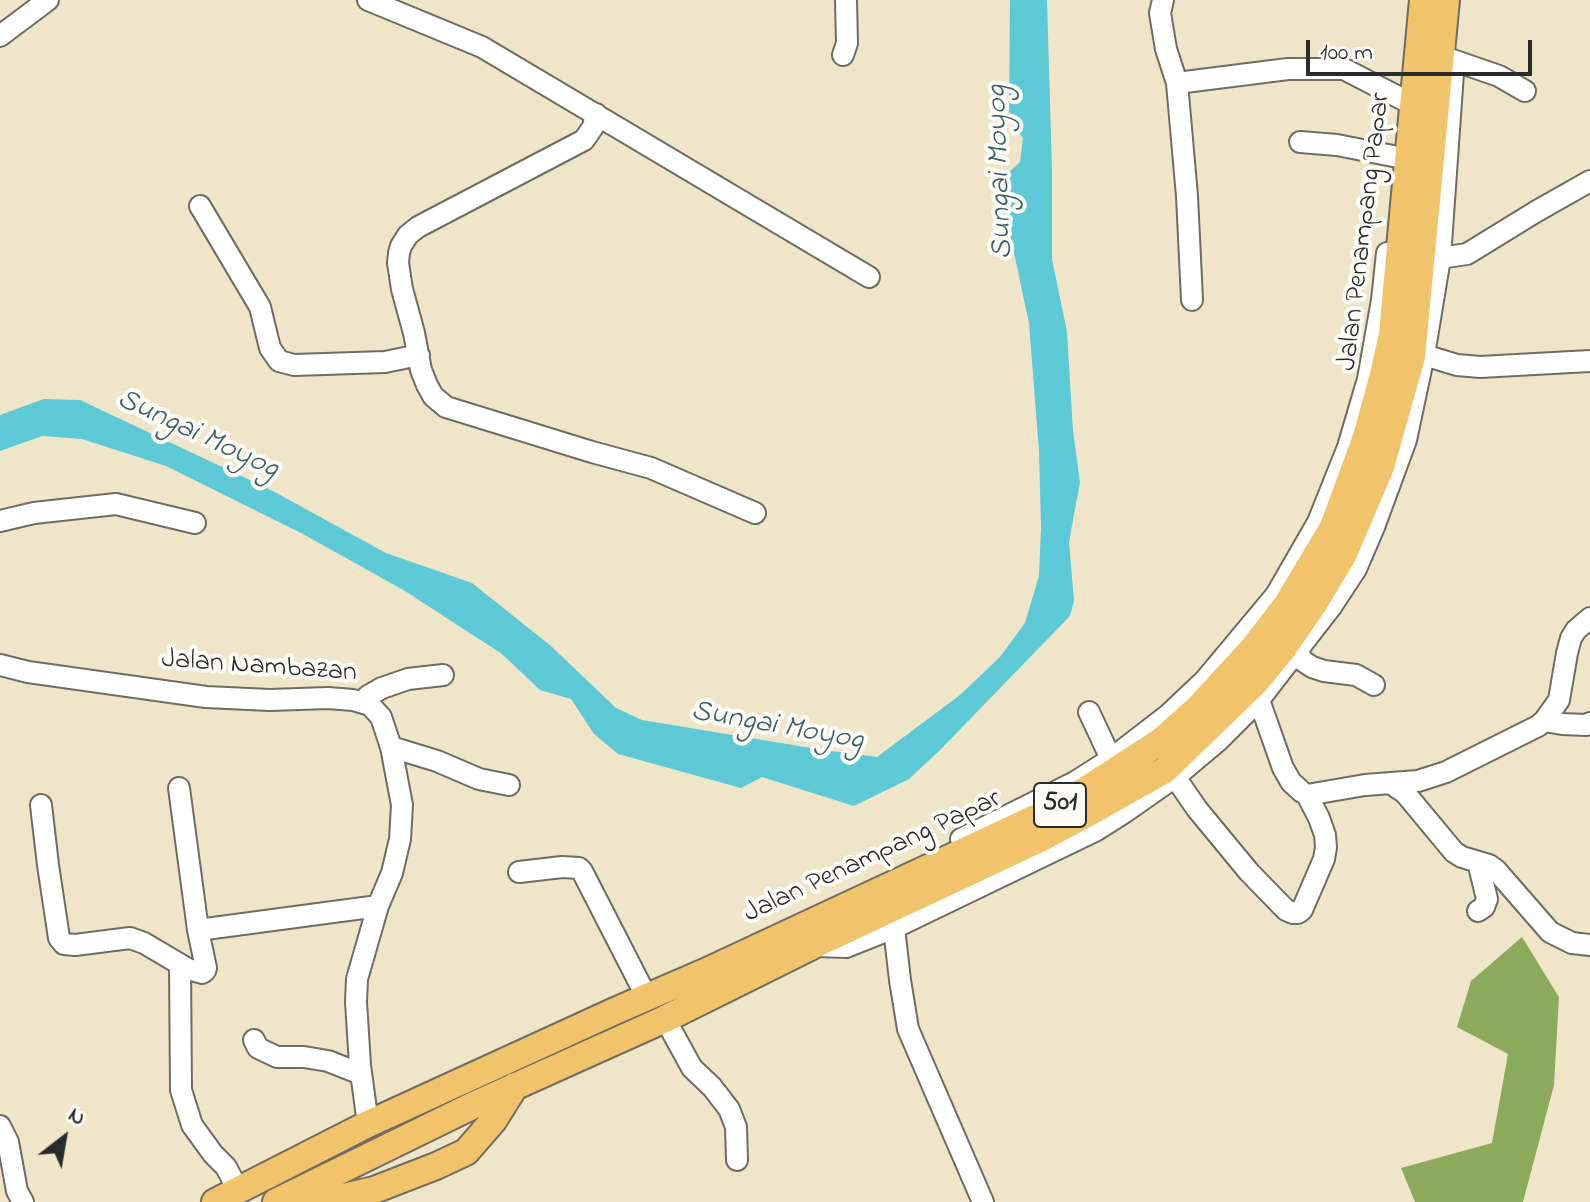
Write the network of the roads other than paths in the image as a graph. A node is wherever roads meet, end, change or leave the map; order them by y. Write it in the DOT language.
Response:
graph roads {
  1 [pos="48,0"];
  2 [pos="368,0"];
  3 [pos="846,0"];
  4 [pos="1163,0"];
  5 [pos="1413,0"];
  6 [pos="1423,0"];
  7 [pos="1446,0"];
  8 [pos="5,27"];
  9 [pos="843,55"];
  10 [pos="1441,59"];
  11 [pos="1177,83"];
  12 [pos="1525,91"];
  13 [pos="1404,100"];
  14 [pos="596,114"];
  15 [pos="1300,142"];
  16 [pos="1398,157"];
  17 [pos="1590,181"];
  18 [pos="200,206"];
  19 [pos="1440,258"];
  20 [pos="869,277"];
  21 [pos="1192,300"];
  22 [pos="419,355"];
  23 [pos="1424,355"];
  24 [pos="1590,361"];
  25 [pos="755,513"];
  26 [pos="0,521"];
  27 [pos="195,523"];
  28 [pos="1590,618"];
  29 [pos="1297,652"];
  30 [pos="0,665"];
  31 [pos="443,675"];
  32 [pos="1374,685"];
  33 [pos="1259,700"];
  34 [pos="362,702"];
  35 [pos="1089,712"];
  36 [pos="1544,721"];
  37 [pos="1590,723"];
  38 [pos="391,747"];
  39 [pos="1111,759"];
  40 [pos="1175,777"];
  41 [pos="1390,783"];
  42 [pos="509,785"];
  43 [pos="179,788"];
  44 [pos="1307,795"];
  45 [pos="41,805"];
  46 [pos="1478,862"];
  47 [pos="519,872"];
  48 [pos="378,906"];
  49 [pos="1478,911"];
  50 [pos="894,928"];
  51 [pos="198,930"];
  52 [pos="1590,945"];
  53 [pos="812,946"];
  54 [pos="180,965"];
  55 [pos="642,988"];
  56 [pos="615,1011"];
  57 [pos="665,1019"];
  58 [pos="254,1040"];
  59 [pos="361,1074"];
  60 [pos="515,1086"];
  61 [pos="476,1104"];
  62 [pos="398,1111"];
  63 [pos="368,1124"];
  64 [pos="0,1126"];
  65 [pos="737,1160"];
  66 [pos="226,1196"];
  67 [pos="974,1198"];
  68 [pos="283,1199"];
  69 [pos="23,1202"];
  1 -- 8 [label="street"];
  2 -- 14 [label="street"];
  3 -- 9 [label="street"];
  4 -- 11 [label="street"];
  5 -- 13 [label="street"];
  6 -- 56 [label="main road, Jalan Penampang Papar / 501"];
  7 -- 10 [label="main road, Jalan Penampang Papar / 501"];
  10 -- 12 [label="street"];
  10 -- 19 [label="street"];
  10 -- 53 [label="main road, Jalan Penampang Papar / 501"];
  11 -- 13 [label="street"];
  11 -- 21 [label="street"];
  13 -- 16 [label="street"];
  14 -- 20 [label="street"];
  14 -- 22 [label="street"];
  15 -- 16 [label="street"];
  16 -- 39 [label="street"];
  17 -- 19 [label="street"];
  18 -- 22 [label="street"];
  19 -- 23 [label="street"];
  22 -- 25 [label="street"];
  23 -- 24 [label="street"];
  23 -- 29 [label="street"];
  26 -- 27 [label="street"];
  28 -- 36 [label="street"];
  29 -- 32 [label="street"];
  29 -- 33 [label="street"];
  30 -- 34 [label="street, Jalan Nambazan"];
  31 -- 34 [label="street"];
  33 -- 40 [label="street"];
  33 -- 44 [label="street"];
  34 -- 38 [label="street, Jalan Nambazan"];
  35 -- 39 [label="street"];
  36 -- 37 [label="street"];
  36 -- 41 [label="street"];
  38 -- 42 [label="street"];
  38 -- 48 [label="street, Jalan Nambazan"];
  39 -- 55 [label="street"];
  40 -- 44 [label="street"];
  40 -- 50 [label="street"];
  41 -- 44 [label="street"];
  41 -- 46 [label="street"];
  43 -- 51 [label="street"];
  45 -- 54 [label="street"];
  46 -- 49 [label="street"];
  46 -- 52 [label="street"];
  47 -- 55 [label="street"];
  48 -- 51 [label="street"];
  48 -- 59 [label="street, Jalan Nambazan"];
  50 -- 53 [label="street"];
  50 -- 67 [label="street"];
  51 -- 54 [label="street"];
  53 -- 57 [label="main road, Jalan Penampang Papar / 501"];
  54 -- 66 [label="street"];
  55 -- 56 [label="street"];
  56 -- 62 [label="main road, Jalan Penampang Papar / 501"];
  57 -- 60 [label="main road, Jalan Penampang Papar / 501"];
  57 -- 65 [label="street"];
  58 -- 59 [label="street"];
  59 -- 63 [label="street, Jalan Nambazan"];
  60 -- 61 [label="main road, Jalan Penampang Papar / 501"];
  60 -- 68 [label="main road"];
  61 -- 62 [label="main road"];
  61 -- 68 [label="main road, Jalan Penampang Papar / 501"];
  62 -- 63 [label="main road, Jalan Penampang Papar / 501"];
  63 -- 66 [label="main road, Jalan Penampang Papar / 501"];
  64 -- 69 [label="street"];
}
